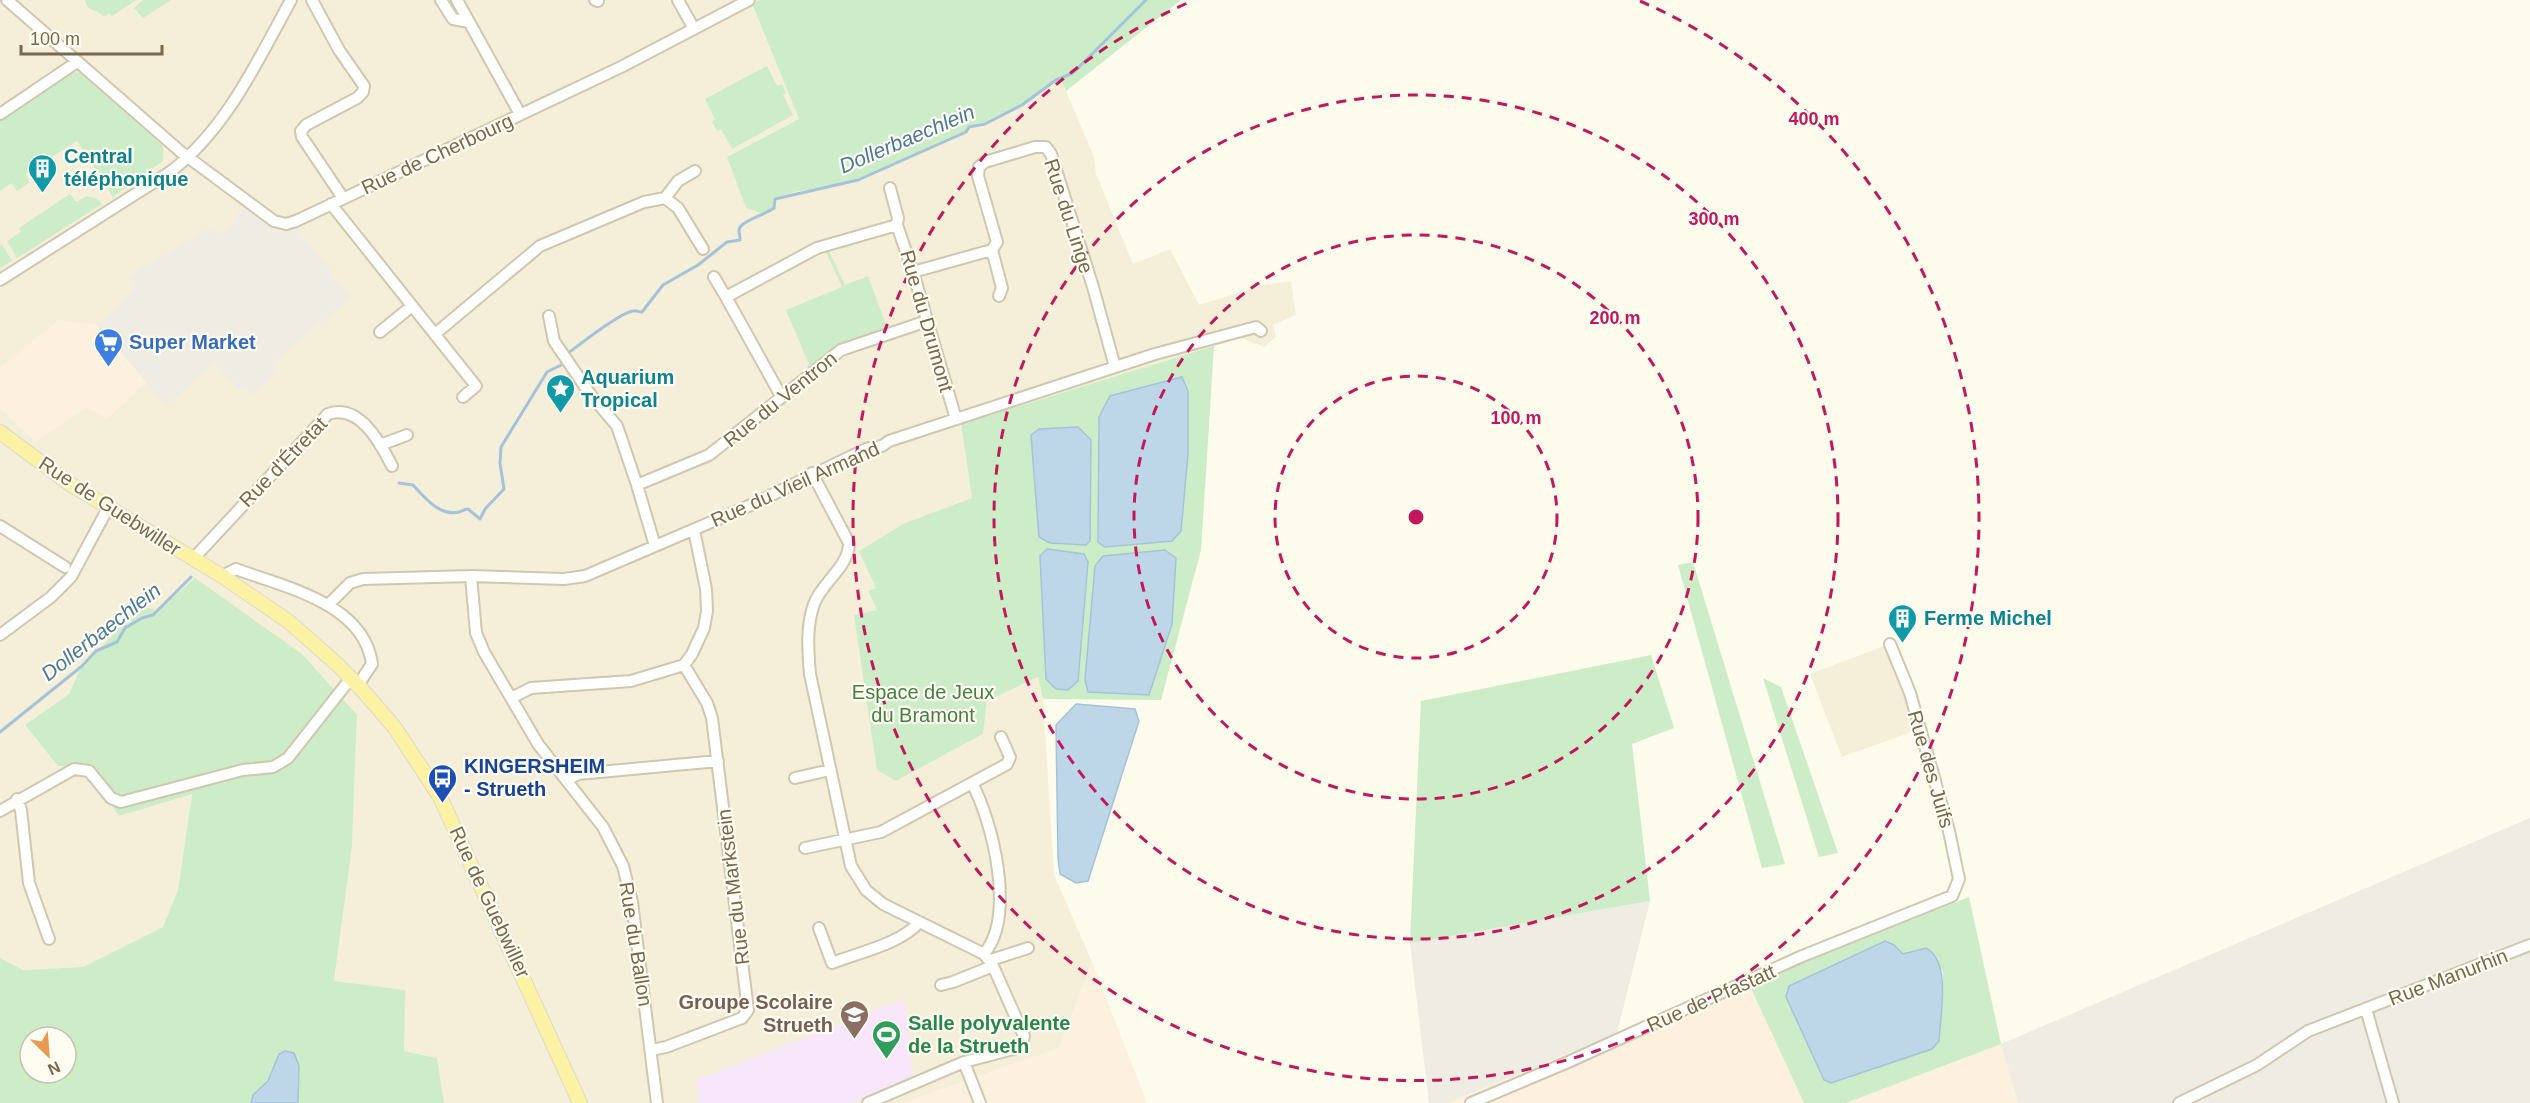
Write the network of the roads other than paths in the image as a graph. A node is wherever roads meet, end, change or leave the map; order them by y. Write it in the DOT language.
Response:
graph roads {
  1 [pos="7,0"];
  2 [pos="291,0"];
  3 [pos="312,0"];
  4 [pos="441,0"];
  5 [pos="457,0"];
  6 [pos="678,0"];
  7 [pos="749,0"];
  8 [pos="469,22"];
  9 [pos="694,29"];
  10 [pos="76,62"];
  11 [pos="0,114"];
  12 [pos="520,114"];
  13 [pos="188,157"];
  14 [pos="695,171"];
  15 [pos="890,188"];
  16 [pos="343,198"];
  17 [pos="665,198"];
  18 [pos="331,204"];
  19 [pos="897,225"];
  20 [pos="703,249"];
  21 [pos="992,250"];
  22 [pos="914,272"];
  23 [pos="714,277"];
  24 [pos="0,280"];
  25 [pos="999,296"];
  26 [pos="726,297"];
  27 [pos="412,306"];
  28 [pos="549,316"];
  29 [pos="927,321"];
  30 [pos="1262,331"];
  31 [pos="380,333"];
  32 [pos="435,334"];
  33 [pos="1115,368"];
  34 [pos="781,396"];
  35 [pos="464,397"];
  36 [pos="956,419"];
  37 [pos="0,432"];
  38 [pos="407,435"];
  39 [pos="380,445"];
  40 [pos="393,466"];
  41 [pos="812,473"];
  42 [pos="637,485"];
  43 [pos="108,508"];
  44 [pos="0,526"];
  45 [pos="694,530"];
  46 [pos="655,546"];
  47 [pos="193,559"];
  48 [pos="65,567"];
  49 [pos="222,576"];
  50 [pos="471,576"];
  51 [pos="329,604"];
  52 [pos="0,634"];
  53 [pos="1890,644"];
  54 [pos="684,665"];
  55 [pos="355,681"];
  56 [pos="511,698"];
  57 [pos="1001,737"];
  58 [pos="718,761"];
  59 [pos="830,770"];
  60 [pos="795,778"];
  61 [pos="567,780"];
  62 [pos="972,783"];
  63 [pos="17,799"];
  64 [pos="0,811"];
  65 [pos="844,840"];
  66 [pos="805,848"];
  67 [pos="1952,896"];
  68 [pos="920,922"];
  69 [pos="819,928"];
  70 [pos="49,939"];
  71 [pos="2530,945"];
  72 [pos="1028,948"];
  73 [pos="989,960"];
  74 [pos="941,985"];
  75 [pos="2366,1009"];
  76 [pos="651,1050"];
  77 [pos="964,1062"];
  78 [pos="580,1103"];
  79 [pos="657,1103"];
  80 [pos="868,1103"];
  81 [pos="980,1103"];
  82 [pos="1471,1103"];
  83 [pos="2179,1103"];
  84 [pos="2393,1103"];
  1 -- 10 [label="street"];
  2 -- 13 [label="street"];
  3 -- 16 [label="street"];
  4 -- 8 [label="street"];
  5 -- 8 [label="street"];
  6 -- 9 [label="street"];
  7 -- 9 [label="street, Rue de Cherbourg"];
  8 -- 12 [label="street"];
  9 -- 12 [label="street, Rue de Cherbourg"];
  10 -- 11 [label="street"];
  10 -- 13 [label="street"];
  12 -- 16 [label="street, Rue de Cherbourg"];
  13 -- 18 [label="street, Rue de Cherbourg"];
  13 -- 24 [label="street"];
  14 -- 17 [label="street"];
  15 -- 19 [label="street, Rue du Drumont"];
  16 -- 18 [label="street, Rue de Cherbourg"];
  17 -- 20 [label="street"];
  17 -- 32 [label="street"];
  18 -- 27 [label="street"];
  19 -- 22 [label="street, Rue du Drumont"];
  19 -- 26 [label="street, Rue du Drumont"];
  21 -- 22 [label="street"];
  21 -- 25 [label="street, Rue du Linge"];
  21 -- 33 [label="street, Rue du Linge"];
  22 -- 29 [label="street, Rue du Drumont"];
  23 -- 26 [label="street"];
  26 -- 34 [label="street"];
  27 -- 31 [label="street"];
  27 -- 32 [label="street"];
  28 -- 42 [label="street"];
  29 -- 34 [label="street, Rue du Ventron"];
  29 -- 36 [label="street, Rue du Drumont"];
  30 -- 33 [label="street, Rue du Vieil Armand"];
  32 -- 35 [label="street"];
  33 -- 36 [label="street, Rue du Vieil Armand"];
  34 -- 42 [label="street, Rue du Ventron"];
  36 -- 41 [label="street, Rue du Vieil Armand"];
  37 -- 43 [label="main road, Rue de Guebwiller"];
  38 -- 39 [label="street"];
  39 -- 40 [label="street, Rue d'Étretat"];
  39 -- 47 [label="street, Rue d'Étretat"];
  41 -- 45 [label="street, Rue du Vieil Armand"];
  41 -- 59 [label="street"];
  42 -- 46 [label="street"];
  43 -- 47 [label="main road, Rue de Guebwiller"];
  43 -- 52 [label="street"];
  44 -- 48 [label="street"];
  45 -- 46 [label="street, Rue du Vieil Armand"];
  45 -- 54 [label="street"];
  46 -- 50 [label="street, Rue du Vieil Armand"];
  47 -- 49 [label="main road, Rue de Guebwiller"];
  49 -- 51 [label="street"];
  49 -- 55 [label="main road, Rue de Guebwiller"];
  50 -- 51 [label="street, Rue du Vieil Armand"];
  50 -- 56 [label="street, Rue du Ballon"];
  51 -- 55 [label="street"];
  53 -- 67 [label="street, Rue des Juifs"];
  54 -- 56 [label="street"];
  54 -- 58 [label="street, Rue du Markstein"];
  55 -- 63 [label="street"];
  55 -- 78 [label="main road, Rue de Guebwiller"];
  56 -- 61 [label="street, Rue du Ballon"];
  57 -- 62 [label="street"];
  58 -- 61 [label="street"];
  58 -- 76 [label="street, Rue du Markstein"];
  59 -- 60 [label="street"];
  59 -- 65 [label="street"];
  61 -- 76 [label="street, Rue du Ballon"];
  62 -- 65 [label="street"];
  62 -- 73 [label="street"];
  63 -- 64 [label="street"];
  63 -- 70 [label="street"];
  65 -- 66 [label="street"];
  65 -- 68 [label="street"];
  67 -- 82 [label="street, Rue de Pfastatt"];
  68 -- 69 [label="street"];
  68 -- 73 [label="street"];
  71 -- 75 [label="street, Rue Manurhin"];
  72 -- 73 [label="street"];
  73 -- 74 [label="street"];
  73 -- 77 [label="street"];
  75 -- 83 [label="street, Rue Manurhin"];
  75 -- 84 [label="street, Rue Manurhin"];
  76 -- 79 [label="street, Rue du Ballon"];
  77 -- 80 [label="street"];
  77 -- 81 [label="street"];
}
